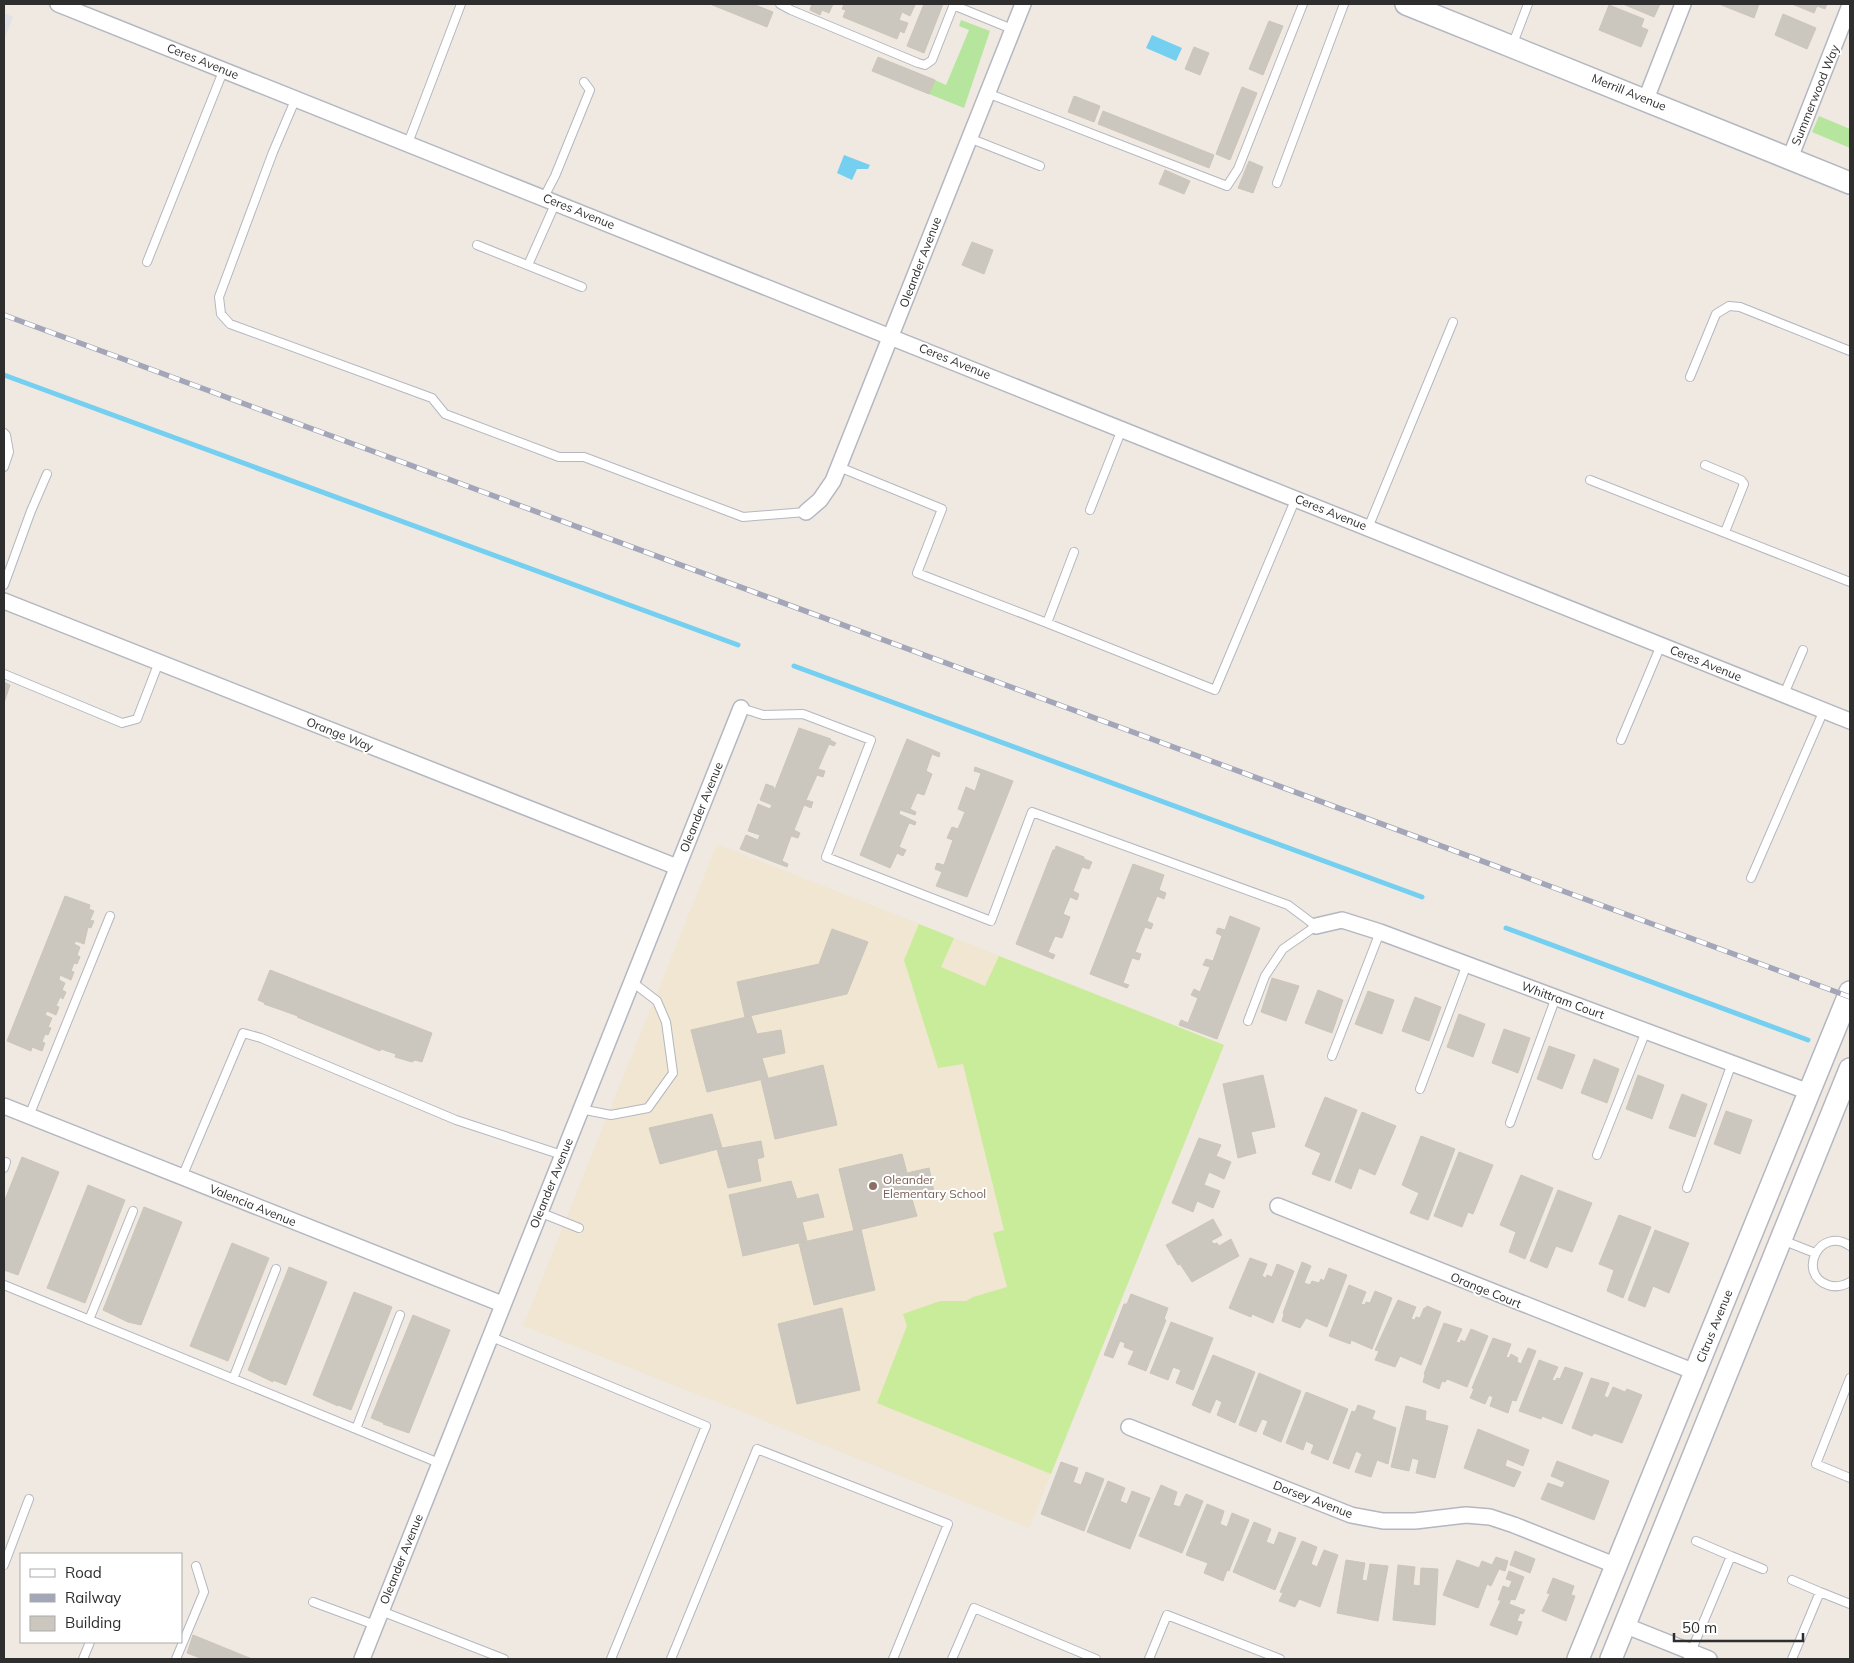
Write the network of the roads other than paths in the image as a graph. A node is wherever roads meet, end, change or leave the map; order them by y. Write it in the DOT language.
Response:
graph roads {
  1 [pos="461,4"];
  2 [pos="780,4"];
  3 [pos="954,4"];
  4 [pos="1022,4"];
  5 [pos="1303,4"];
  6 [pos="1344,4"];
  7 [pos="1406,4"];
  8 [pos="1528,4"];
  9 [pos="1683,4"];
  10 [pos="64,5"];
  11 [pos="1850,5"];
  12 [pos="1012,29"];
  13 [pos="1512,46"];
  14 [pos="224,69"];
  15 [pos="584,82"];
  16 [pos="987,93"];
  17 [pos="296,98"];
  18 [pos="1646,99"];
  19 [pos="969,138"];
  20 [pos="408,143"];
  21 [pos="1790,158"];
  22 [pos="1040,166"];
  23 [pos="1277,182"];
  24 [pos="1850,183"];
  25 [pos="550,199"];
  26 [pos="477,245"];
  27 [pos="147,262"];
  28 [pos="528,265"];
  29 [pos="582,287"];
  30 [pos="1453,322"];
  31 [pos="891,336"];
  32 [pos="1850,351"];
  33 [pos="1690,377"];
  34 [pos="1122,429"];
  35 [pos="4,434"];
  36 [pos="1705,465"];
  37 [pos="4,466"];
  38 [pos="839,467"];
  39 [pos="47,474"];
  40 [pos="1590,480"];
  41 [pos="1296,498"];
  42 [pos="1090,510"];
  43 [pos="806,512"];
  44 [pos="1368,528"];
  45 [pos="1725,532"];
  46 [pos="1074,552"];
  47 [pos="1850,582"];
  48 [pos="4,584"];
  49 [pos="4,601"];
  50 [pos="1047,623"];
  51 [pos="1661,645"];
  52 [pos="1802,650"];
  53 [pos="159,662"];
  54 [pos="4,674"];
  55 [pos="1784,694"];
  56 [pos="741,708"];
  57 [pos="1824,710"];
  58 [pos="1850,721"];
  59 [pos="1621,740"];
  60 [pos="677,867"];
  61 [pos="1751,878"];
  62 [pos="110,916"];
  63 [pos="1316,926"];
  64 [pos="1380,932"];
  65 [pos="1467,964"];
  66 [pos="631,981"];
  67 [pos="1850,992"];
  68 [pos="1556,997"];
  69 [pos="1248,1021"];
  70 [pos="1646,1031"];
  71 [pos="1332,1056"];
  72 [pos="1732,1063"];
  73 [pos="1850,1069"];
  74 [pos="1420,1089"];
  75 [pos="1809,1092"];
  76 [pos="4,1106"];
  77 [pos="580,1109"];
  78 [pos="29,1116"];
  79 [pos="1510,1123"];
  80 [pos="562,1155"];
  81 [pos="1597,1155"];
  82 [pos="182,1177"];
  83 [pos="1687,1188"];
  84 [pos="1278,1206"];
  85 [pos="133,1211"];
  86 [pos="539,1212"];
  87 [pos="579,1228"];
  88 [pos="1781,1239"];
  89 [pos="1850,1246"];
  90 [pos="1815,1253"];
  91 [pos="276,1269"];
  92 [pos="1850,1282"];
  93 [pos="4,1285"];
  94 [pos="502,1304"];
  95 [pos="400,1315"];
  96 [pos="89,1320"];
  97 [pos="489,1336"];
  98 [pos="1695,1372"];
  99 [pos="1850,1378"];
  100 [pos="233,1379"];
  101 [pos="1130,1426"];
  102 [pos="356,1429"];
  103 [pos="439,1463"];
  104 [pos="1850,1478"];
  105 [pos="29,1499"];
  106 [pos="1696,1541"];
  107 [pos="1731,1556"];
  108 [pos="4,1565"];
  109 [pos="196,1566"];
  110 [pos="1617,1566"];
  111 [pos="1764,1569"];
  112 [pos="1792,1580"];
  113 [pos="1820,1592"];
  114 [pos="313,1602"];
  115 [pos="1850,1604"];
  116 [pos="381,1611"];
  117 [pos="375,1625"];
  118 [pos="1624,1625"];
  119 [pos="184,1635"];
  120 [pos="90,1643"];
  121 [pos="181,1643"];
  122 [pos="1690,1656"];
  123 [pos="83,1659"];
  124 [pos="176,1659"];
  125 [pos="362,1659"];
  126 [pos="504,1659"];
  127 [pos="611,1659"];
  128 [pos="671,1659"];
  129 [pos="893,1659"];
  130 [pos="952,1659"];
  131 [pos="1096,1659"];
  132 [pos="1150,1659"];
  133 [pos="1280,1659"];
  134 [pos="1578,1659"];
  135 [pos="1610,1659"];
  136 [pos="1710,1659"];
  137 [pos="1792,1659"];
  1 -- 20 [label="lane"];
  2 -- 3 [label="lane"];
  3 -- 12 [label="lane"];
  4 -- 12 [label="street, Oleander Avenue"];
  5 -- 16 [label="lane"];
  6 -- 23 [label="lane"];
  7 -- 13 [label="main road, Merrill Avenue"];
  8 -- 13 [label="lane"];
  9 -- 18 [label="street"];
  10 -- 14 [label="street, Ceres Avenue"];
  11 -- 21 [label="street, Summerwood Way"];
  12 -- 16 [label="street, Oleander Avenue"];
  13 -- 18 [label="main road, Merrill Avenue"];
  14 -- 17 [label="street, Ceres Avenue"];
  14 -- 27 [label="lane"];
  15 -- 25 [label="lane"];
  16 -- 19 [label="street, Oleander Avenue"];
  17 -- 20 [label="street, Ceres Avenue"];
  17 -- 43 [label="lane"];
  18 -- 21 [label="main road, Merrill Avenue"];
  19 -- 22 [label="lane"];
  19 -- 31 [label="street, Oleander Avenue"];
  20 -- 25 [label="street, Ceres Avenue"];
  21 -- 24 [label="main road, Merrill Avenue"];
  25 -- 28 [label="lane"];
  25 -- 31 [label="street, Ceres Avenue"];
  26 -- 28 [label="lane"];
  28 -- 29 [label="lane"];
  30 -- 44 [label="lane"];
  31 -- 34 [label="street, Ceres Avenue"];
  31 -- 38 [label="street, Oleander Avenue"];
  32 -- 33 [label="lane"];
  34 -- 41 [label="street, Ceres Avenue"];
  34 -- 42 [label="lane"];
  35 -- 37 [label="lane"];
  36 -- 45 [label="lane"];
  38 -- 43 [label="street, Oleander Avenue"];
  38 -- 50 [label="lane"];
  39 -- 48 [label="lane"];
  40 -- 45 [label="lane"];
  41 -- 44 [label="street, Ceres Avenue"];
  41 -- 50 [label="lane"];
  44 -- 51 [label="street, Ceres Avenue"];
  45 -- 47 [label="lane"];
  46 -- 50 [label="lane"];
  49 -- 53 [label="street, Orange Way"];
  51 -- 55 [label="street, Ceres Avenue"];
  51 -- 59 [label="lane"];
  52 -- 55 [label="lane"];
  53 -- 54 [label="lane"];
  53 -- 60 [label="street, Orange Way"];
  55 -- 57 [label="street, Ceres Avenue"];
  56 -- 60 [label="street, Oleander Avenue"];
  56 -- 63 [label="lane"];
  57 -- 58 [label="street, Ceres Avenue"];
  57 -- 61 [label="lane"];
  60 -- 66 [label="street, Oleander Avenue"];
  62 -- 78 [label="lane"];
  63 -- 64 [label="street, Whittram Court"];
  63 -- 69 [label="lane"];
  64 -- 65 [label="street, Whittram Court"];
  64 -- 71 [label="lane"];
  65 -- 68 [label="street, Whittram Court"];
  65 -- 74 [label="lane"];
  66 -- 77 [label="street, Oleander Avenue"];
  66 -- 77 [label="lane"];
  67 -- 75 [label="main road, Citrus Avenue"];
  68 -- 70 [label="street, Whittram Court"];
  68 -- 79 [label="lane"];
  70 -- 72 [label="street, Whittram Court"];
  70 -- 81 [label="lane"];
  72 -- 75 [label="street, Whittram Court"];
  72 -- 83 [label="lane"];
  73 -- 88 [label="main road"];
  75 -- 98 [label="main road, Citrus Avenue"];
  76 -- 78 [label="street, Valencia Avenue"];
  77 -- 80 [label="street, Oleander Avenue"];
  78 -- 82 [label="street, Valencia Avenue"];
  80 -- 82 [label="lane"];
  80 -- 86 [label="street, Oleander Avenue"];
  82 -- 94 [label="street, Valencia Avenue"];
  84 -- 98 [label="street, Orange Court"];
  85 -- 96 [label="lane"];
  86 -- 87 [label="lane"];
  86 -- 94 [label="street, Oleander Avenue"];
  88 -- 90 [label="lane"];
  88 -- 118 [label="main road"];
  89 -- 90 [label="lane"];
  90 -- 92 [label="lane"];
  91 -- 100 [label="lane"];
  93 -- 96 [label="lane"];
  94 -- 97 [label="street, Oleander Avenue"];
  95 -- 102 [label="lane"];
  96 -- 100 [label="lane"];
  97 -- 103 [label="street, Oleander Avenue"];
  97 -- 127 [label="lane"];
  98 -- 110 [label="main road, Citrus Avenue"];
  99 -- 104 [label="lane"];
  100 -- 102 [label="lane"];
  101 -- 110 [label="street, Dorsey Avenue"];
  102 -- 103 [label="lane"];
  103 -- 116 [label="street, Oleander Avenue"];
  105 -- 108 [label="lane"];
  106 -- 107 [label="lane"];
  107 -- 111 [label="lane"];
  107 -- 122 [label="lane"];
  109 -- 119 [label="lane"];
  110 -- 134 [label="main road, Citrus Avenue"];
  112 -- 113 [label="lane"];
  113 -- 115 [label="lane"];
  113 -- 137 [label="lane"];
  114 -- 117 [label="lane"];
  116 -- 117 [label="street, Oleander Avenue"];
  116 -- 126 [label="lane"];
  117 -- 125 [label="street, Oleander Avenue"];
  118 -- 122 [label="street"];
  118 -- 135 [label="main road"];
  120 -- 123 [label="lane"];
  121 -- 124 [label="lane"];
  122 -- 136 [label="street"];
  128 -- 129 [label="lane"];
  130 -- 131 [label="lane"];
  132 -- 133 [label="lane"];
}
